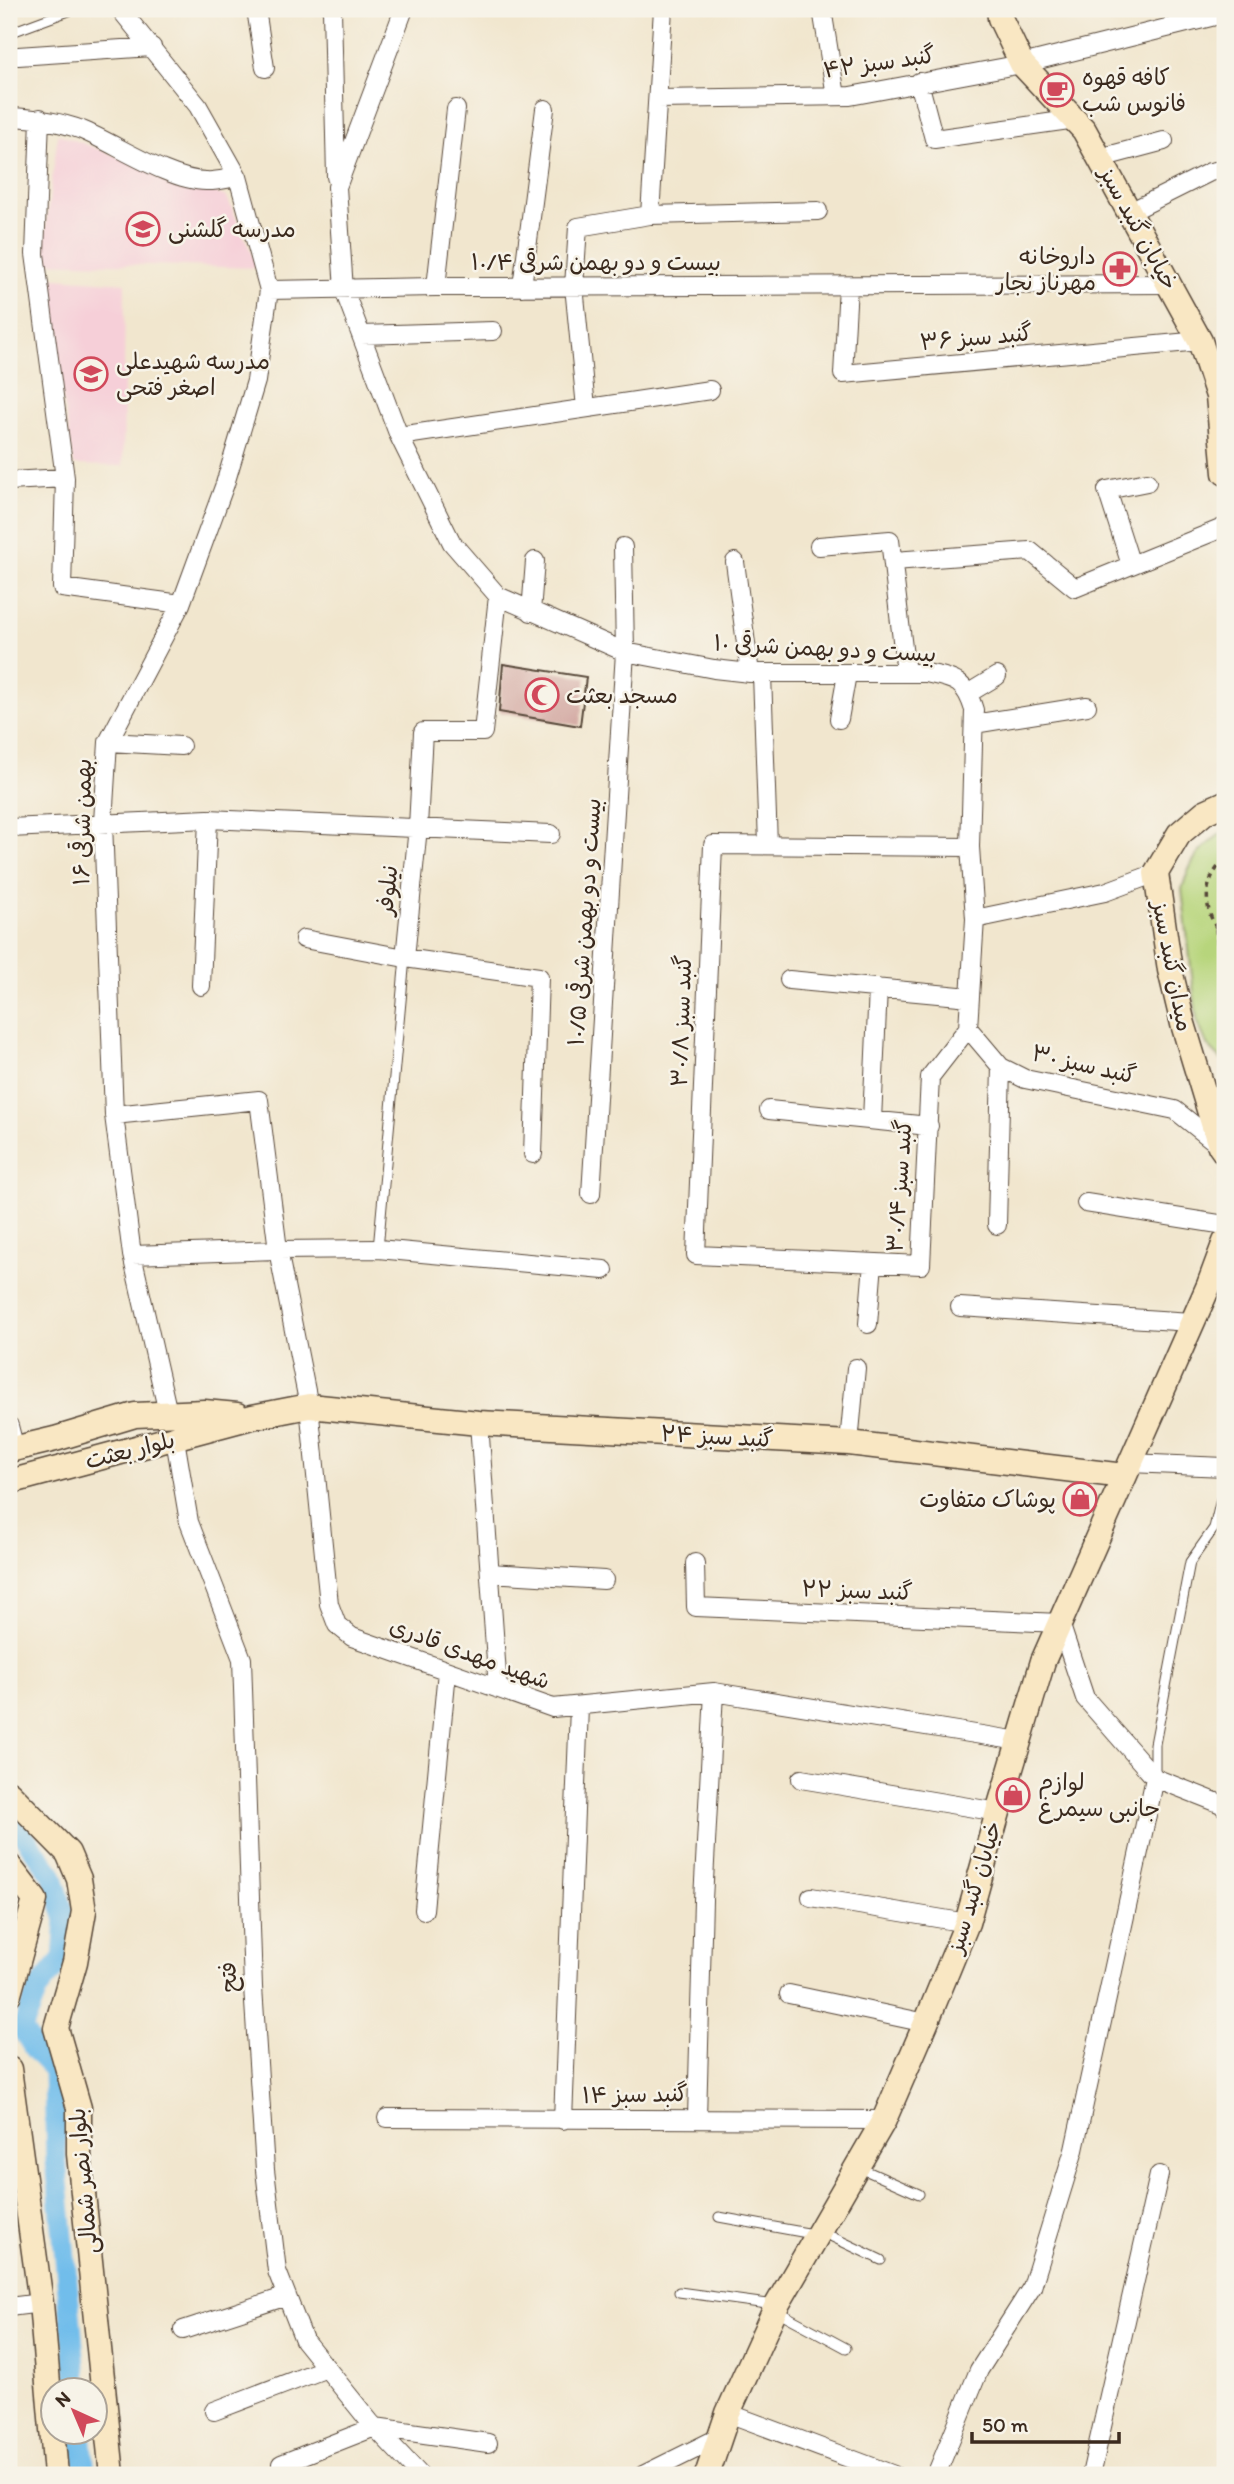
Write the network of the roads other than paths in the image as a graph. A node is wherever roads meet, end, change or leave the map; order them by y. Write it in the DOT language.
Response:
graph roads {
  1 [pos="74,9"];
  2 [pos="120,9"];
  3 [pos="256,9"];
  4 [pos="332,9"];
  5 [pos="404,9"];
  6 [pos="663,9"];
  7 [pos="822,9"];
  8 [pos="999,9"];
  9 [pos="1219,15"];
  10 [pos="9,33"];
  11 [pos="152,47"];
  12 [pos="18,56"];
  13 [pos="1022,64"];
  14 [pos="265,68"];
  15 [pos="919,82"];
  16 [pos="836,96"];
  17 [pos="659,99"];
  18 [pos="456,108"];
  19 [pos="545,109"];
  20 [pos="9,117"];
  21 [pos="40,118"];
  22 [pos="1076,119"];
  23 [pos="1164,141"];
  24 [pos="1100,158"];
  25 [pos="1225,169"];
  26 [pos="238,177"];
  27 [pos="337,187"];
  28 [pos="818,211"];
  29 [pos="1130,212"];
  30 [pos="650,215"];
  31 [pos="1171,284"];
  32 [pos="574,286"];
  33 [pos="848,286"];
  34 [pos="436,287"];
  35 [pos="523,287"];
  36 [pos="269,290"];
  37 [pos="344,290"];
  38 [pos="493,331"];
  39 [pos="361,335"];
  40 [pos="1200,341"];
  41 [pos="710,390"];
  42 [pos="586,408"];
  43 [pos="399,436"];
  44 [pos="1224,442"];
  45 [pos="1225,472"];
  46 [pos="65,478"];
  47 [pos="9,481"];
  48 [pos="1147,482"];
  49 [pos="1225,527"];
  50 [pos="819,546"];
  51 [pos="623,547"];
  52 [pos="536,561"];
  53 [pos="894,561"];
  54 [pos="735,562"];
  55 [pos="1131,565"];
  56 [pos="498,596"];
  57 [pos="181,604"];
  58 [pos="531,612"];
  59 [pos="625,652"];
  60 [pos="906,673"];
  61 [pos="756,674"];
  62 [pos="847,674"];
  63 [pos="997,676"];
  64 [pos="969,693"];
  65 [pos="1087,706"];
  66 [pos="839,719"];
  67 [pos="974,724"];
  68 [pos="108,742"];
  69 [pos="181,746"];
  70 [pos="1225,803"];
  71 [pos="208,819"];
  72 [pos="103,822"];
  73 [pos="418,827"];
  74 [pos="9,828"];
  75 [pos="551,834"];
  76 [pos="768,845"];
  77 [pos="970,847"];
  78 [pos="1156,873"];
  79 [pos="975,919"];
  80 [pos="303,939"];
  81 [pos="405,958"];
  82 [pos="789,980"];
  83 [pos="201,986"];
  84 [pos="878,988"];
  85 [pos="970,997"];
  86 [pos="968,1028"];
  87 [pos="1000,1067"];
  88 [pos="769,1110"];
  89 [pos="114,1115"];
  90 [pos="872,1120"];
  91 [pos="929,1126"];
  92 [pos="1223,1150"];
  93 [pos="533,1154"];
  94 [pos="591,1194"];
  95 [pos="1087,1203"];
  96 [pos="997,1225"];
  97 [pos="1225,1225"];
  98 [pos="1225,1242"];
  99 [pos="378,1249"];
  100 [pos="278,1250"];
  101 [pos="132,1255"];
  102 [pos="696,1255"];
  103 [pos="873,1263"];
  104 [pos="604,1270"];
  105 [pos="1217,1278"];
  106 [pos="960,1307"];
  107 [pos="1191,1322"];
  108 [pos="868,1324"];
  109 [pos="856,1368"];
  110 [pos="309,1406"];
  111 [pos="168,1413"];
  112 [pos="252,1417"];
  113 [pos="479,1423"];
  114 [pos="175,1439"];
  115 [pos="11,1442"];
  116 [pos="849,1443"];
  117 [pos="1225,1467"];
  118 [pos="1127,1470"];
  119 [pos="9,1482"];
  120 [pos="1225,1483"];
  121 [pos="695,1563"];
  122 [pos="490,1573"];
  123 [pos="604,1580"];
  124 [pos="1060,1623"];
  125 [pos="447,1671"];
  126 [pos="498,1689"];
  127 [pos="714,1692"];
  128 [pos="579,1707"];
  129 [pos="1019,1741"];
  130 [pos="1155,1778"];
  131 [pos="801,1779"];
  132 [pos="9,1793"];
  133 [pos="1225,1808"];
  134 [pos="998,1812"];
  135 [pos="9,1866"];
  136 [pos="811,1897"];
  137 [pos="424,1910"];
  138 [pos="967,1923"];
  139 [pos="9,1994"];
  140 [pos="789,1994"];
  141 [pos="926,2023"];
  142 [pos="9,2068"];
  143 [pos="387,2118"];
  144 [pos="697,2118"];
  145 [pos="563,2120"];
  146 [pos="884,2120"];
  147 [pos="858,2167"];
  148 [pos="1159,2175"];
  149 [pos="919,2194"];
  150 [pos="719,2217"];
  151 [pos="821,2233"];
  152 [pos="881,2260"];
  153 [pos="679,2292"];
  154 [pos="287,2295"];
  155 [pos="41,2303"];
  156 [pos="9,2307"];
  157 [pos="776,2308"];
  158 [pos="183,2330"];
  159 [pos="846,2348"];
  160 [pos="327,2368"];
  161 [pos="214,2411"];
  162 [pos="728,2413"];
  163 [pos="375,2427"];
  164 [pos="718,2438"];
  165 [pos="488,2443"];
  166 [pos="281,2464"];
  167 [pos="56,2475"];
  168 [pos="113,2475"];
  169 [pos="420,2475"];
  170 [pos="643,2475"];
  171 [pos="708,2475"];
  172 [pos="894,2475"];
  173 [pos="936,2475"];
  174 [pos="1091,2475"];
  1 -- 10 [label="lane"];
  2 -- 11 [label="street"];
  3 -- 14 [label="street"];
  4 -- 27 [label="street"];
  5 -- 27 [label="street, بیست و دو بهمن شرقی ۱۰"];
  6 -- 17 [label="street"];
  7 -- 16 [label="street"];
  8 -- 13 [label="street, خیابان گنبد سبز"];
  9 -- 13 [label="street, گنبد سبز ۴۲"];
  11 -- 12 [label="street"];
  11 -- 26 [label="street"];
  13 -- 15 [label="street, گنبد سبز ۴۲"];
  13 -- 22 [label="street, خیابان گنبد سبز"];
  15 -- 16 [label="street, گنبد سبز ۴۲"];
  15 -- 22 [label="street"];
  16 -- 17 [label="street, گنبد سبز ۴۲"];
  17 -- 30 [label="street"];
  18 -- 34 [label="street"];
  19 -- 35 [label="street"];
  20 -- 21 [label="street"];
  21 -- 26 [label="street"];
  21 -- 46 [label="street"];
  22 -- 24 [label="street, خیابان گنبد سبز"];
  23 -- 24 [label="street"];
  24 -- 29 [label="street, خیابان گنبد سبز"];
  25 -- 29 [label="street"];
  26 -- 36 [label="street"];
  27 -- 37 [label="street, بیست و دو بهمن شرقی ۱۰"];
  28 -- 30 [label="street"];
  29 -- 31 [label="street, خیابان گنبد سبز"];
  30 -- 32 [label="street"];
  31 -- 33 [label="street, بیست و دو بهمن شرقی ۱۰/۴"];
  31 -- 40 [label="street, خیابان گنبد سبز"];
  32 -- 33 [label="street, بیست و دو بهمن شرقی ۱۰/۴"];
  32 -- 35 [label="street, بیست و دو بهمن شرقی ۱۰/۴"];
  32 -- 42 [label="street"];
  33 -- 40 [label="street, گنبد سبز ۳۶"];
  34 -- 35 [label="street, بیست و دو بهمن شرقی ۱۰/۴"];
  34 -- 37 [label="street, بیست و دو بهمن شرقی ۱۰/۴"];
  36 -- 37 [label="street"];
  36 -- 57 [label="street, بهمن شرقی ۱۶"];
  37 -- 39 [label="street, بیست و دو بهمن شرقی ۱۰"];
  38 -- 39 [label="street"];
  39 -- 43 [label="street, بیست و دو بهمن شرقی ۱۰"];
  40 -- 44 [label="street, خیابان گنبد سبز"];
  41 -- 42 [label="street"];
  42 -- 43 [label="street"];
  43 -- 56 [label="street, بیست و دو بهمن شرقی ۱۰"];
  44 -- 45 [label="street, خیابان گنبد سبز"];
  46 -- 47 [label="street"];
  46 -- 57 [label="street"];
  48 -- 55 [label="street"];
  49 -- 55 [label="street"];
  50 -- 53 [label="street"];
  51 -- 59 [label="street, بیست و دو بهمن شرقی ۱۰/۵"];
  52 -- 58 [label="street"];
  53 -- 55 [label="street"];
  53 -- 60 [label="street"];
  54 -- 61 [label="street"];
  56 -- 58 [label="street, بیست و دو بهمن شرقی ۱۰"];
  56 -- 73 [label="street, نیلوفر"];
  57 -- 68 [label="street, بهمن شرقی ۱۶"];
  58 -- 59 [label="street, بیست و دو بهمن شرقی ۱۰"];
  59 -- 61 [label="street, بیست و دو بهمن شرقی ۱۰"];
  59 -- 94 [label="street, بیست و دو بهمن شرقی ۱۰/۵"];
  60 -- 62 [label="street, بیست و دو بهمن شرقی ۱۰"];
  60 -- 64 [label="street, بیست و دو بهمن شرقی ۱۰"];
  61 -- 62 [label="street, بیست و دو بهمن شرقی ۱۰"];
  61 -- 76 [label="street"];
  62 -- 66 [label="street"];
  63 -- 64 [label="street"];
  64 -- 67 [label="street"];
  65 -- 67 [label="street"];
  67 -- 77 [label="street"];
  68 -- 69 [label="street"];
  68 -- 72 [label="street, بهمن شرقی ۱۶"];
  70 -- 78 [label="street, میدان گنبد سبز"];
  71 -- 72 [label="street"];
  71 -- 73 [label="street"];
  71 -- 83 [label="street"];
  72 -- 74 [label="street"];
  72 -- 89 [label="street, بهمن شرقی ۱۶"];
  73 -- 75 [label="street"];
  73 -- 81 [label="street, نیلوفر"];
  76 -- 77 [label="street"];
  76 -- 102 [label="street, گنبد سبز ۳۰/۸"];
  77 -- 79 [label="street"];
  78 -- 79 [label="street"];
  78 -- 92 [label="street, میدان گنبد سبز"];
  79 -- 85 [label="street"];
  80 -- 81 [label="street"];
  81 -- 93 [label="street"];
  81 -- 99 [label="lane, نیلوفر"];
  82 -- 84 [label="street"];
  84 -- 85 [label="street"];
  84 -- 90 [label="street"];
  85 -- 86 [label="street"];
  86 -- 87 [label="street, گنبد سبز ۳۰"];
  86 -- 91 [label="street, گنبد سبز ۳۰/۴"];
  87 -- 92 [label="street, گنبد سبز ۳۰"];
  87 -- 96 [label="street"];
  88 -- 90 [label="street"];
  89 -- 100 [label="street, شهید مهدی قادری"];
  89 -- 101 [label="street, بهمن شرقی ۱۶"];
  90 -- 91 [label="street"];
  91 -- 103 [label="street, گنبد سبز ۳۰/۴"];
  95 -- 97 [label="street"];
  98 -- 105 [label="street, خیابان گنبد سبز"];
  99 -- 100 [label="street"];
  99 -- 104 [label="street"];
  100 -- 101 [label="street"];
  100 -- 110 [label="street, شهید مهدی قادری"];
  101 -- 111 [label="street, بهمن شرقی ۱۶"];
  102 -- 103 [label="street, گنبد سبز ۳۰/۴"];
  103 -- 108 [label="street"];
  105 -- 107 [label="street, خیابان گنبد سبز"];
  106 -- 107 [label="street"];
  107 -- 118 [label="street, خیابان گنبد سبز"];
  109 -- 116 [label="street"];
  110 -- 112 [label="street, بلوار بعثت"];
  110 -- 113 [label="street, گنبد سبز ۲۴"];
  110 -- 125 [label="street, شهید مهدی قادری"];
  111 -- 112 [label="street, بلوار بعثت"];
  111 -- 115 [label="street, بلوار بعثت"];
  112 -- 114 [label="street, بلوار بعثت"];
  113 -- 116 [label="street, گنبد سبز ۲۴"];
  113 -- 122 [label="street"];
  114 -- 119 [label="street, بلوار بعثت"];
  114 -- 154 [label="street, فتح"];
  116 -- 118 [label="street, گنبد سبز ۲۴"];
  117 -- 118 [label="street"];
  118 -- 124 [label="street, خیابان گنبد سبز"];
  120 -- 130 [label="lane"];
  121 -- 124 [label="street, گنبد سبز ۲۲"];
  122 -- 123 [label="street"];
  122 -- 126 [label="street"];
  124 -- 129 [label="street, خیابان گنبد سبز"];
  124 -- 130 [label="street"];
  125 -- 126 [label="street, شهید مهدی قادری"];
  125 -- 137 [label="street"];
  126 -- 128 [label="street, شهید مهدی قادری"];
  127 -- 128 [label="street, شهید مهدی قادری"];
  127 -- 129 [label="street, شهید مهدی قادری"];
  127 -- 144 [label="street"];
  128 -- 145 [label="street"];
  129 -- 134 [label="street, خیابان گنبد سبز"];
  130 -- 133 [label="street"];
  130 -- 173 [label="street"];
  131 -- 134 [label="street"];
  132 -- 168 [label="street, بلوار نصر شمالی"];
  134 -- 138 [label="street, خیابان گنبد سبز"];
  135 -- 139 [label="street"];
  136 -- 138 [label="street"];
  138 -- 141 [label="street, خیابان گنبد سبز"];
  140 -- 141 [label="street"];
  141 -- 146 [label="street, خیابان گنبد سبز"];
  142 -- 155 [label="street"];
  143 -- 145 [label="street, گنبد سبز ۱۴"];
  144 -- 145 [label="street, گنبد سبز ۱۴"];
  144 -- 146 [label="street, گنبد سبز ۱۴"];
  146 -- 147 [label="street, خیابان گنبد سبز"];
  147 -- 149 [label="lane"];
  147 -- 151 [label="street, خیابان گنبد سبز"];
  148 -- 174 [label="street"];
  150 -- 151 [label="lane"];
  151 -- 152 [label="lane"];
  151 -- 157 [label="street, خیابان گنبد سبز"];
  153 -- 157 [label="lane"];
  154 -- 158 [label="street"];
  154 -- 160 [label="street, فتح"];
  155 -- 156 [label="street"];
  155 -- 167 [label="street"];
  157 -- 159 [label="lane"];
  157 -- 162 [label="street, خیابان گنبد سبز"];
  160 -- 161 [label="street"];
  160 -- 163 [label="street, فتح"];
  162 -- 164 [label="street, خیابان گنبد سبز"];
  162 -- 172 [label="street"];
  163 -- 165 [label="street"];
  163 -- 166 [label="street"];
  163 -- 169 [label="street, فتح"];
  164 -- 170 [label="street"];
  164 -- 171 [label="street, خیابان گنبد سبز"];
}
